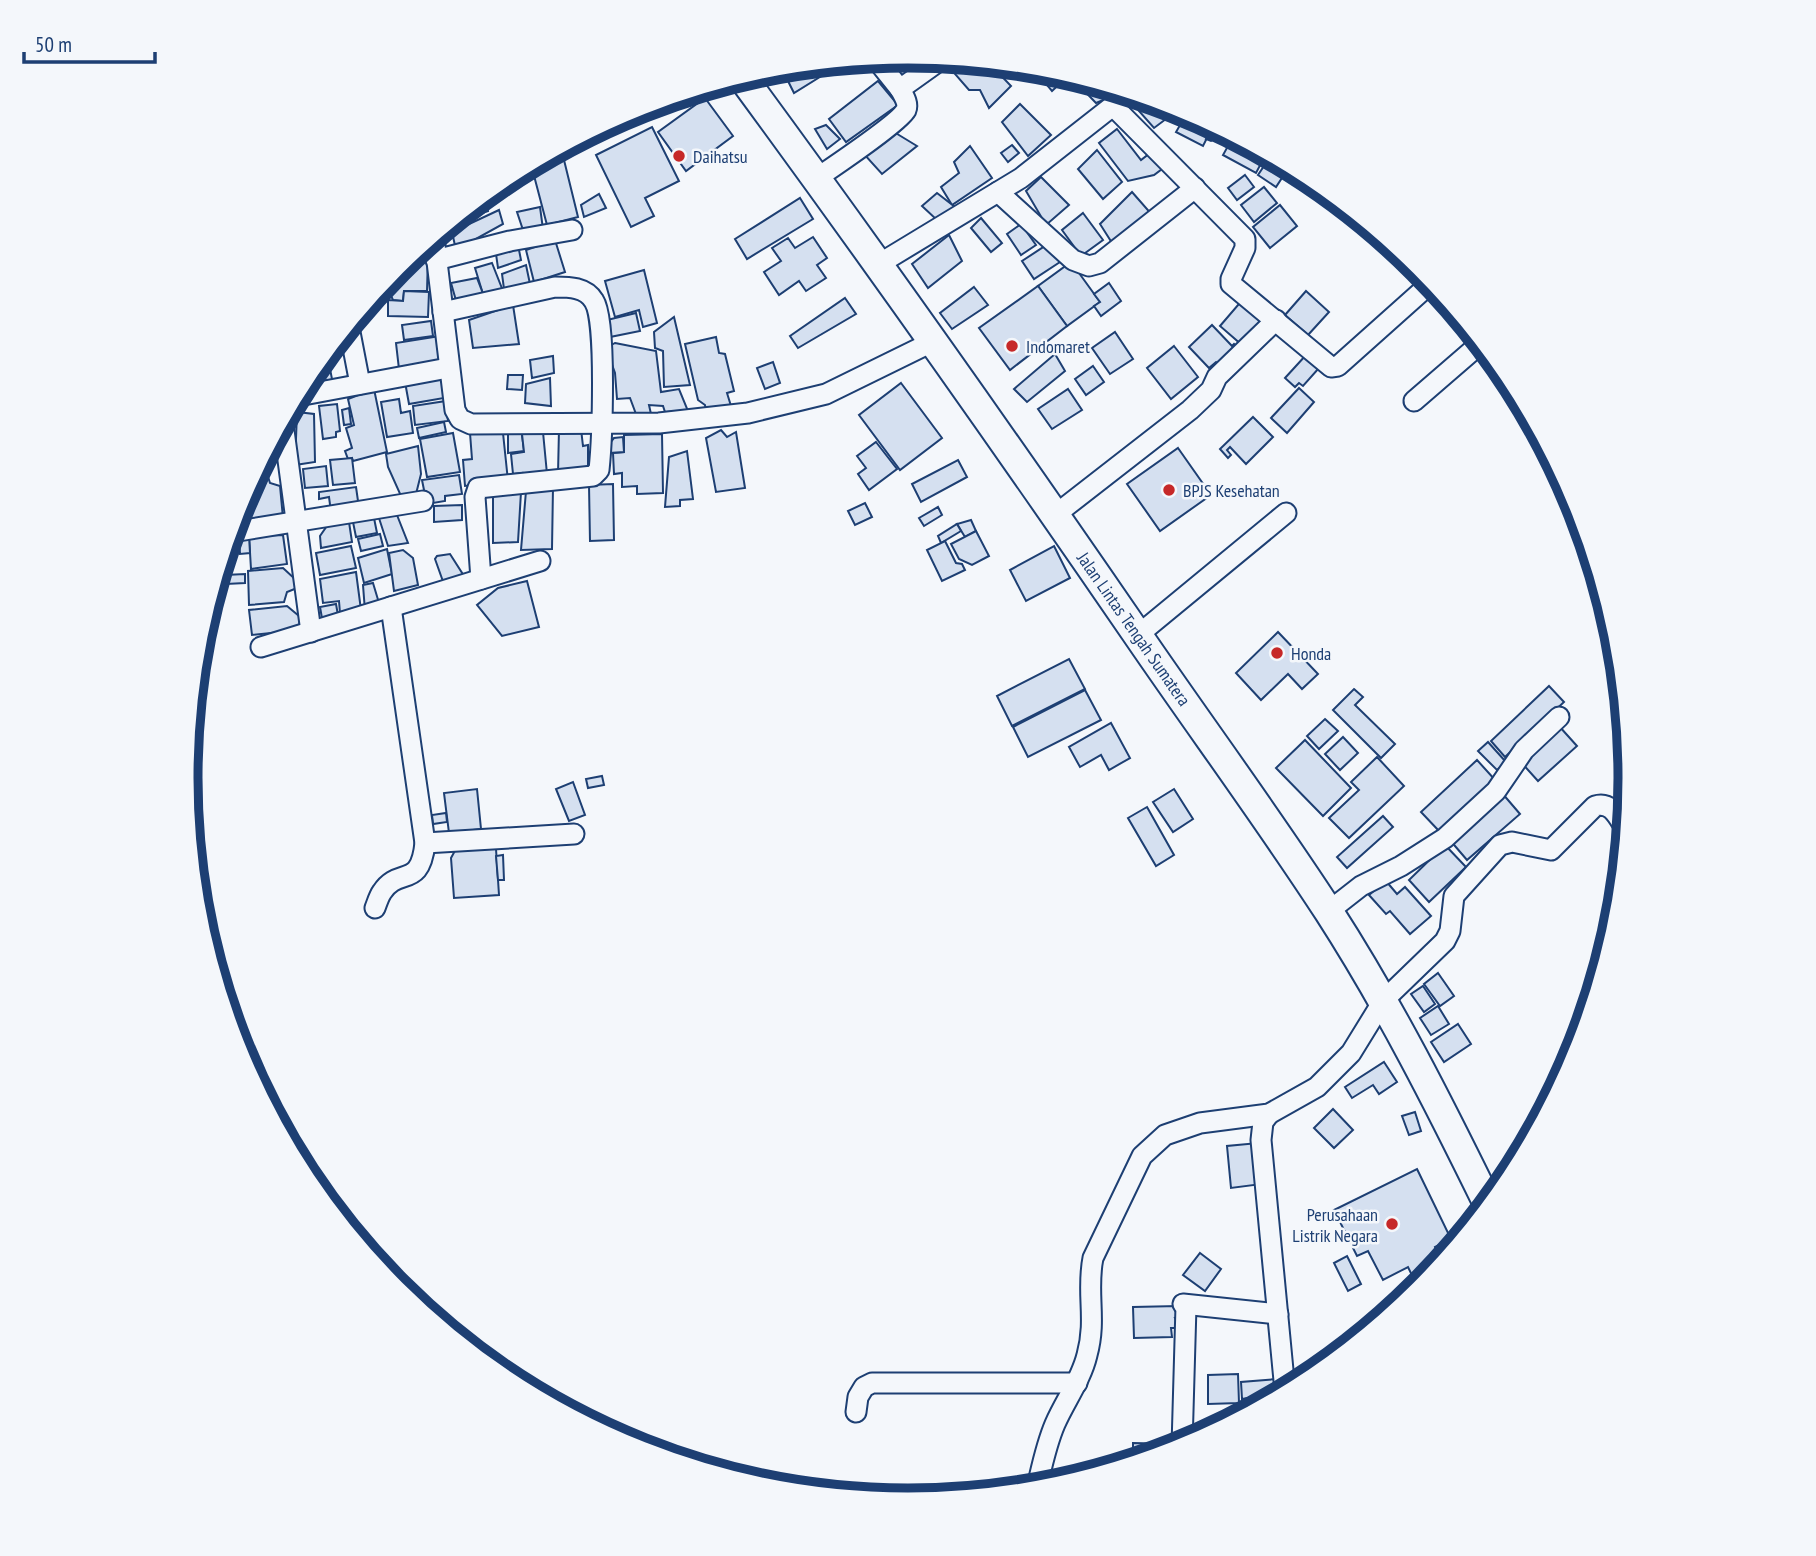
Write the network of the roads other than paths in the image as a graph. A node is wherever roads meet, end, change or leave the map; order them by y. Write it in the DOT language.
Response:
graph roads {
  1 [pos="884,69"];
  2 [pos="928,69"];
  3 [pos="749,87"];
  4 [pos="900,89"];
  5 [pos="1120,101"];
  6 [pos="1122,102"];
  7 [pos="817,178"];
  8 [pos="1195,188"];
  9 [pos="998,192"];
  10 [pos="572,230"];
  11 [pos="435,248"];
  12 [pos="436,260"];
  13 [pos="879,264"];
  14 [pos="1423,290"];
  15 [pos="443,312"];
  16 [pos="1276,320"];
  17 [pos="351,338"];
  18 [pos="932,342"];
  19 [pos="1474,350"];
  20 [pos="449,368"];
  21 [pos="360,384"];
  22 [pos="312,393"];
  23 [pos="1414,401"];
  24 [pos="603,424"];
  25 [pos="285,438"];
  26 [pos="423,501"];
  27 [pos="1286,513"];
  28 [pos="1055,515"];
  29 [pos="295,522"];
  30 [pos="243,530"];
  31 [pos="540,561"];
  32 [pos="481,579"];
  33 [pos="391,607"];
  34 [pos="311,632"];
  35 [pos="1138,635"];
  36 [pos="261,647"];
  37 [pos="1559,717"];
  38 [pos="1616,817"];
  39 [pos="574,834"];
  40 [pos="425,843"];
  41 [pos="375,908"];
  42 [pos="1328,911"];
  43 [pos="1383,1000"];
  44 [pos="1269,1114"];
  45 [pos="1483,1193"];
  46 [pos="1278,1314"];
  47 [pos="1284,1380"];
  48 [pos="1077,1382"];
  49 [pos="856,1412"];
  50 [pos="1183,1433"];
  51 [pos="1040,1475"];
  1 -- 4 [label="street"];
  2 -- 4 [label="street"];
  3 -- 7 [label="highway, Jalan Lintas Tengah Sumatera"];
  4 -- 7 [label="street"];
  5 -- 9 [label="street"];
  6 -- 8 [label="street"];
  7 -- 13 [label="highway, Jalan Lintas Tengah Sumatera"];
  8 -- 9 [label="street"];
  8 -- 16 [label="street"];
  9 -- 13 [label="street"];
  10 -- 12 [label="street"];
  11 -- 12 [label="street"];
  12 -- 15 [label="street"];
  13 -- 18 [label="highway, Jalan Lintas Tengah Sumatera"];
  14 -- 16 [label="street"];
  15 -- 20 [label="street"];
  15 -- 24 [label="street"];
  16 -- 28 [label="street"];
  17 -- 21 [label="street"];
  18 -- 24 [label="street"];
  18 -- 28 [label="highway, Jalan Lintas Tengah Sumatera"];
  19 -- 23 [label="street"];
  20 -- 21 [label="street"];
  20 -- 24 [label="street"];
  21 -- 22 [label="street"];
  24 -- 32 [label="street"];
  25 -- 29 [label="street"];
  26 -- 29 [label="street"];
  27 -- 35 [label="street"];
  28 -- 35 [label="highway, Jalan Lintas Tengah Sumatera"];
  29 -- 30 [label="street"];
  29 -- 34 [label="street"];
  31 -- 32 [label="street"];
  32 -- 33 [label="street"];
  33 -- 34 [label="street"];
  33 -- 40 [label="street"];
  34 -- 36 [label="street"];
  35 -- 42 [label="highway, Jalan Lintas Tengah Sumatera"];
  37 -- 42 [label="street"];
  38 -- 43 [label="street"];
  39 -- 40 [label="street"];
  40 -- 41 [label="street"];
  42 -- 43 [label="highway, Jalan Lintas Tengah Sumatera"];
  43 -- 44 [label="street"];
  43 -- 45 [label="highway, Jalan Lintas Tengah Sumatera"];
  44 -- 46 [label="street"];
  44 -- 48 [label="street"];
  46 -- 47 [label="street"];
  46 -- 50 [label="street"];
  48 -- 49 [label="street"];
  48 -- 51 [label="street"];
}
